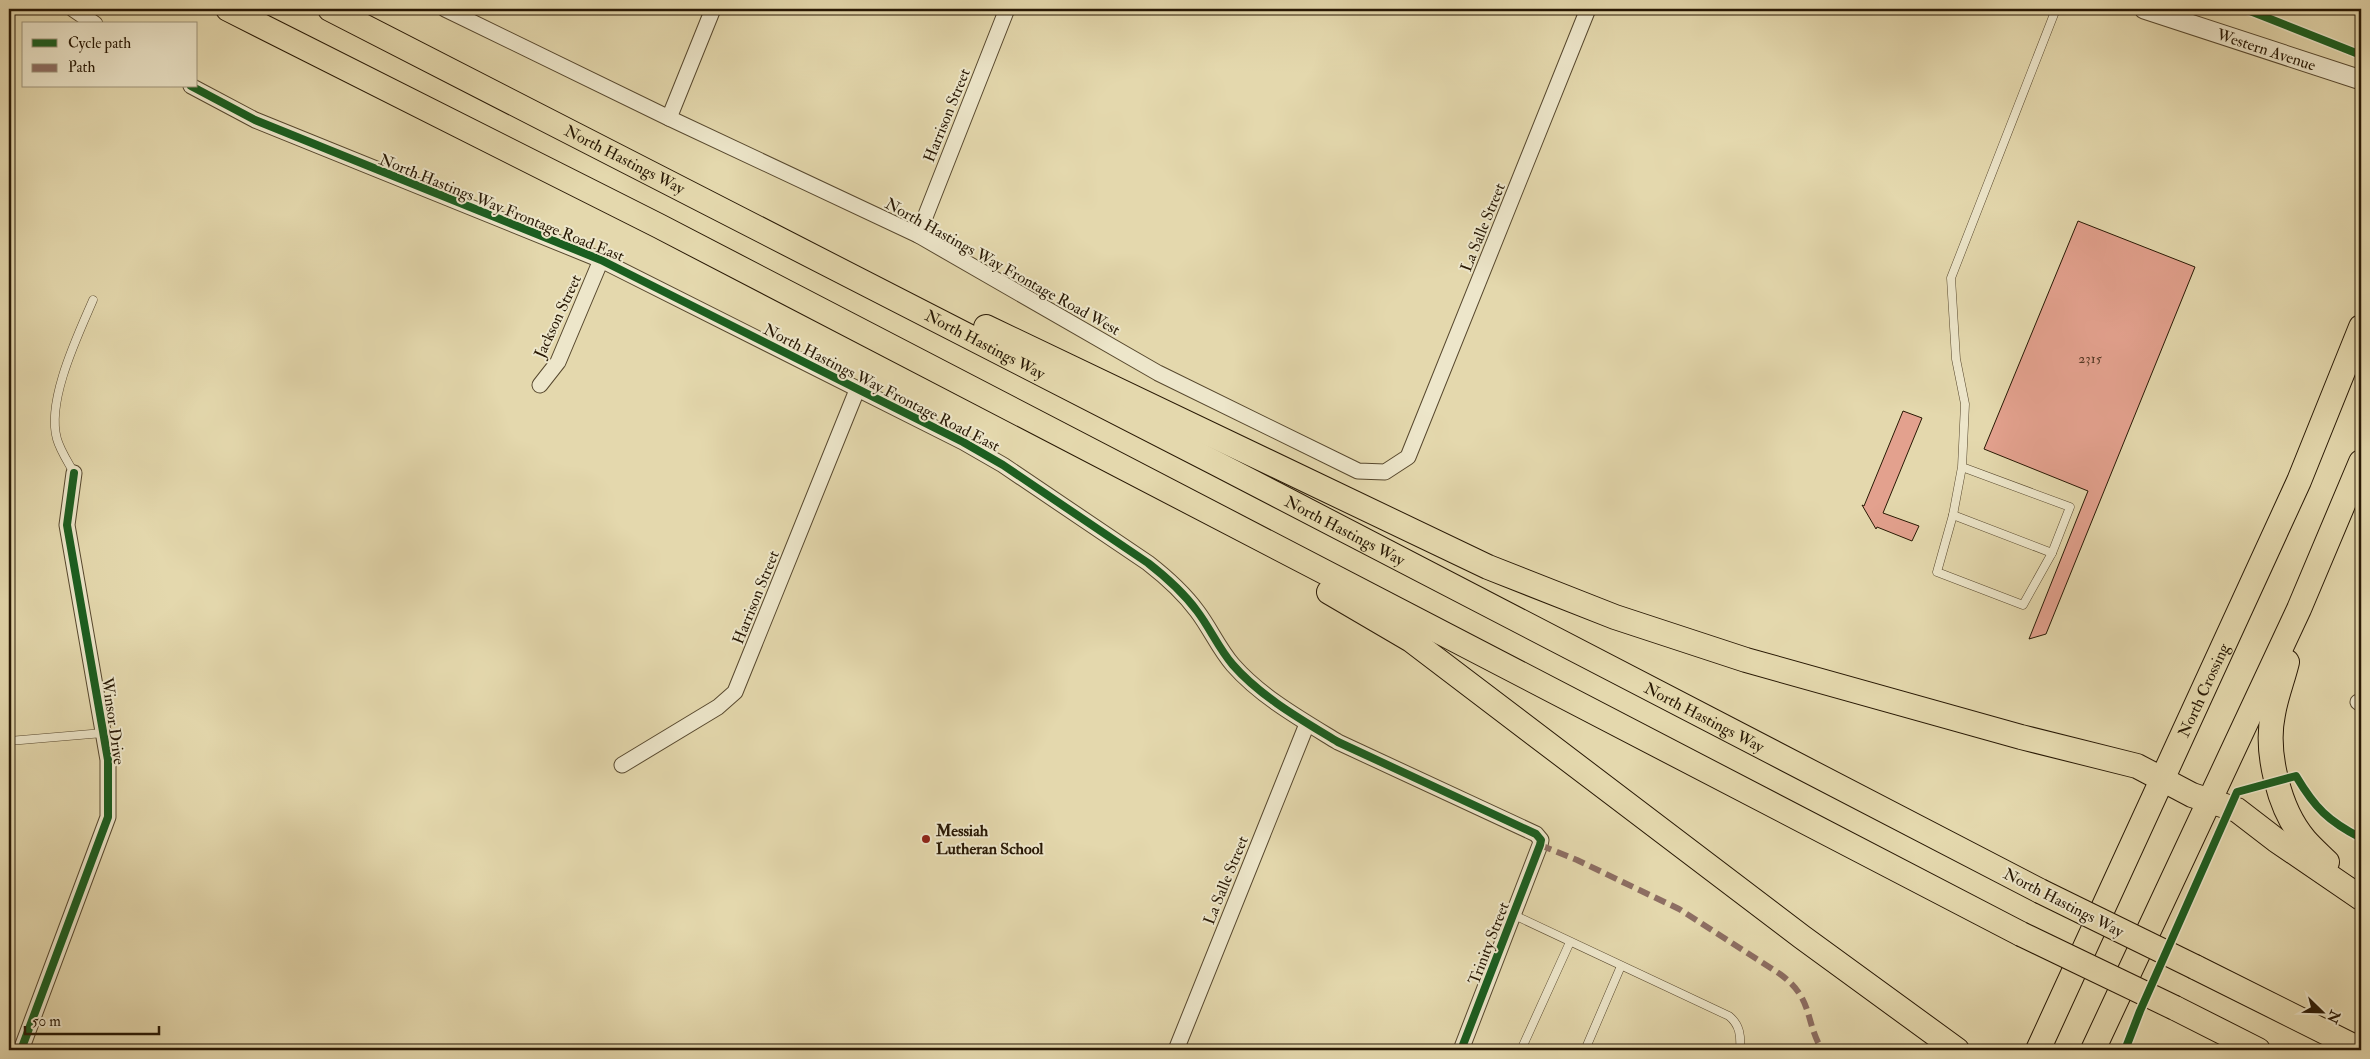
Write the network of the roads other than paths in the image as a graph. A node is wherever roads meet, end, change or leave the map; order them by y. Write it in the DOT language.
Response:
graph roads {
  1 [pos="73,9"];
  2 [pos="228,9"];
  3 [pos="330,9"];
  4 [pos="445,9"];
  5 [pos="713,9"];
  6 [pos="1008,9"];
  7 [pos="1588,9"];
  8 [pos="2056,9"];
  9 [pos="2144,9"];
  10 [pos="92,22"];
  11 [pos="2361,80"];
  12 [pos="195,88"];
  13 [pos="669,118"];
  14 [pos="679,185"];
  15 [pos="918,235"];
  16 [pos="601,260"];
  17 [pos="93,300"];
  18 [pos="2361,327"];
  19 [pos="540,385"];
  20 [pos="858,390"];
  21 [pos="1020,413"];
  22 [pos="1408,458"];
  23 [pos="2361,462"];
  24 [pos="1962,467"];
  25 [pos="74,473"];
  26 [pos="1953,515"];
  27 [pos="2052,553"];
  28 [pos="2299,609"];
  29 [pos="1307,724"];
  30 [pos="103,733"];
  31 [pos="9,741"];
  32 [pos="622,765"];
  33 [pos="2163,780"];
  34 [pos="2210,801"];
  35 [pos="1540,845"];
  36 [pos="2361,890"];
  37 [pos="2361,898"];
  38 [pos="1514,915"];
  39 [pos="1570,942"];
  40 [pos="1621,966"];
  41 [pos="1918,1021"];
  42 [pos="21,1050"];
  43 [pos="1176,1050"];
  44 [pos="1462,1050"];
  45 [pos="1521,1050"];
  46 [pos="1585,1050"];
  47 [pos="1740,1050"];
  48 [pos="1947,1050"];
  49 [pos="1957,1050"];
  50 [pos="2038,1050"];
  51 [pos="2093,1050"];
  52 [pos="2258,1050"];
  53 [pos="2361,1050"];
  1 -- 10 [label="street"];
  2 -- 21 [label="main road"];
  3 -- 14 [label="main road, North Hastings Way"];
  4 -- 13 [label="street, North Hastings Way Frontage Road West"];
  5 -- 13 [label="street"];
  6 -- 15 [label="street, Harrison Street"];
  7 -- 22 [label="street, La Salle Street"];
  8 -- 24 [label="lane"];
  9 -- 11 [label="street, Western Avenue"];
  12 -- 16 [label="street, North Hastings Way Frontage Road East"];
  13 -- 15 [label="street, North Hastings Way Frontage Road West"];
  14 -- 33 [label="main road"];
  14 -- 53 [label="main road, North Hastings Way, bridge"];
  15 -- 22 [label="street, North Hastings Way Frontage Road West"];
  16 -- 19 [label="street, Jackson Street"];
  16 -- 20 [label="street, North Hastings Way Frontage Road East"];
  17 -- 25 [label="lane"];
  18 -- 33 [label="main road, North Crossing"];
  20 -- 29 [label="street, North Hastings Way Frontage Road East"];
  20 -- 32 [label="street, Harrison Street"];
  21 -- 41 [label="main road"];
  21 -- 52 [label="main road, bridge"];
  23 -- 28 [label="main road"];
  24 -- 26 [label="lane"];
  24 -- 27 [label="lane"];
  25 -- 30 [label="street, Winsor Drive"];
  26 -- 27 [label="lane"];
  26 -- 27 [label="lane"];
  28 -- 34 [label="main road"];
  28 -- 36 [label="main road"];
  29 -- 35 [label="street, North Hastings Way Frontage Road East"];
  29 -- 43 [label="street, La Salle Street"];
  30 -- 31 [label="lane"];
  30 -- 42 [label="street, Winsor Drive"];
  33 -- 34 [label="main road"];
  33 -- 50 [label="main road, North Crossing"];
  34 -- 37 [label="main road"];
  34 -- 51 [label="main road"];
  35 -- 38 [label="street, Trinity Street"];
  38 -- 39 [label="lane"];
  38 -- 44 [label="street, Trinity Street"];
  39 -- 40 [label="lane"];
  39 -- 45 [label="lane"];
  40 -- 46 [label="lane"];
  40 -- 47 [label="lane"];
  41 -- 48 [label="main road"];
  41 -- 49 [label="main road"];
}
